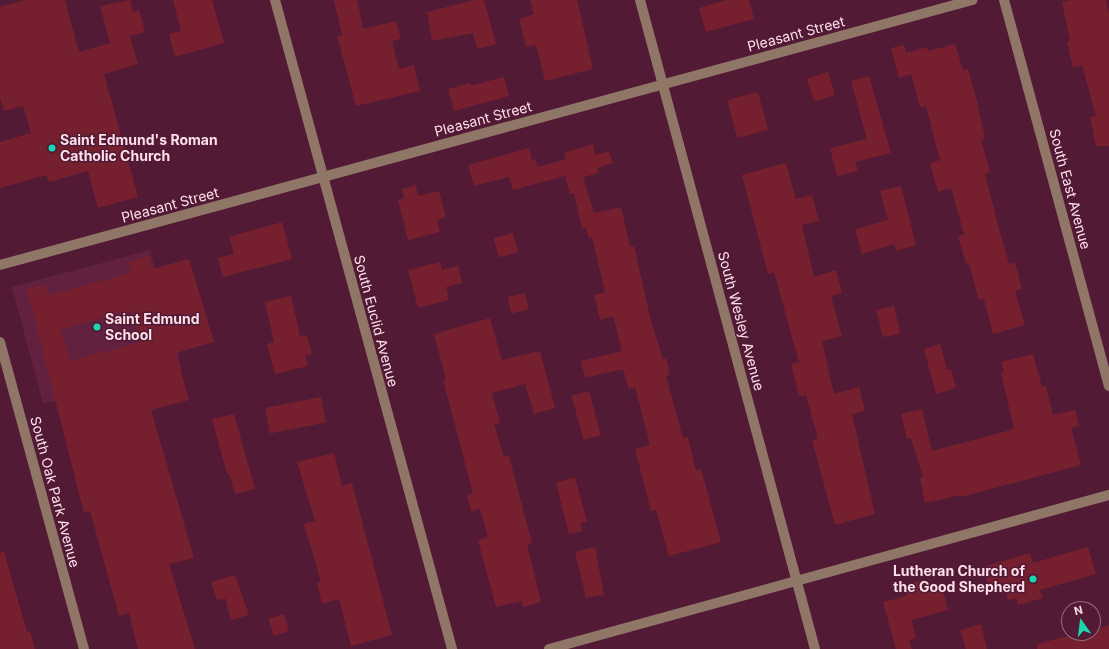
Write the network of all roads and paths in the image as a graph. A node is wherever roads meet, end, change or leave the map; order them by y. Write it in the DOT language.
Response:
graph roads {
  1 [pos="275,0"];
  2 [pos="640,0"];
  3 [pos="973,0"];
  4 [pos="1004,0"];
  5 [pos="663,84"];
  6 [pos="323,178"];
  7 [pos="0,265"];
  8 [pos="0,342"];
  9 [pos="1109,386"];
  10 [pos="1109,495"];
  11 [pos="796,581"];
  12 [pos="84,649"];
  13 [pos="452,649"];
  14 [pos="549,649"];
  15 [pos="815,649"];
  1 -- 6 [label="street, South Euclid Avenue"];
  2 -- 5 [label="street, South Wesley Avenue"];
  3 -- 5 [label="street, Pleasant Street"];
  4 -- 9 [label="street, South East Avenue"];
  5 -- 6 [label="street, Pleasant Street"];
  5 -- 11 [label="street, South Wesley Avenue"];
  6 -- 7 [label="street, Pleasant Street"];
  6 -- 13 [label="street, South Euclid Avenue"];
  8 -- 12 [label="street, South Oak Park Avenue"];
  10 -- 11 [label="street"];
  11 -- 14 [label="street"];
  11 -- 15 [label="street, South Wesley Avenue"];
}
